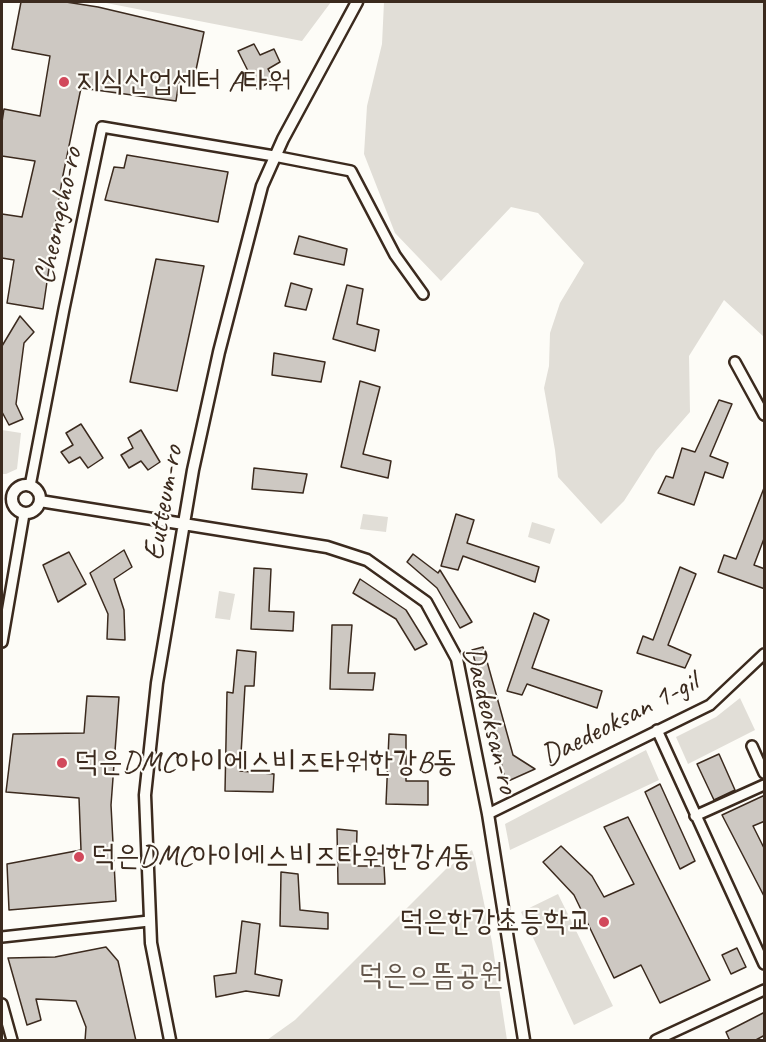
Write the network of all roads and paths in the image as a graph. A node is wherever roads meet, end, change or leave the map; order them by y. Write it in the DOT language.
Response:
graph roads {
  1 [pos="357,2"];
  2 [pos="274,156"];
  3 [pos="423,294"];
  4 [pos="735,362"];
  5 [pos="765,415"];
  6 [pos="30,486"];
  7 [pos="7,496"];
  8 [pos="40,501"];
  9 [pos="24,514"];
  10 [pos="183,524"];
  11 [pos="2,642"];
  12 [pos="765,654"];
  13 [pos="657,730"];
  14 [pos="752,746"];
  15 [pos="765,773"];
  16 [pos="765,784"];
  17 [pos="488,814"];
  18 [pos="695,816"];
  19 [pos="149,921"];
  20 [pos="2,937"];
  21 [pos="765,964"];
  22 [pos="765,990"];
  23 [pos="2,1004"];
  24 [pos="12,1041"];
  25 [pos="170,1041"];
  26 [pos="524,1041"];
  27 [pos="656,1041"];
  1 -- 2 [label="street, Eutteum-ro"];
  2 -- 3 [label="street"];
  2 -- 6 [label="street, Cheongcho-ro"];
  2 -- 10 [label="street, Eutteum-ro"];
  4 -- 5 [label="street"];
  6 -- 7 [label="street"];
  6 -- 8 [label="street"];
  7 -- 9 [label="street"];
  8 -- 9 [label="street"];
  8 -- 10 [label="street, Daedeoksan-ro"];
  9 -- 11 [label="street"];
  10 -- 17 [label="street, Daedeoksan-ro"];
  10 -- 19 [label="street, Eutteum-ro"];
  12 -- 13 [label="street, Daedeoksan 1-gil"];
  13 -- 17 [label="street, Daedeoksan 1-gil"];
  13 -- 18 [label="street"];
  14 -- 15 [label="street"];
  16 -- 18 [label="street"];
  17 -- 26 [label="street, Daedeoksan-ro"];
  18 -- 21 [label="street"];
  19 -- 20 [label="street"];
  19 -- 25 [label="street, Eutteum-ro"];
  22 -- 27 [label="street"];
  23 -- 24 [label="street"];
}
